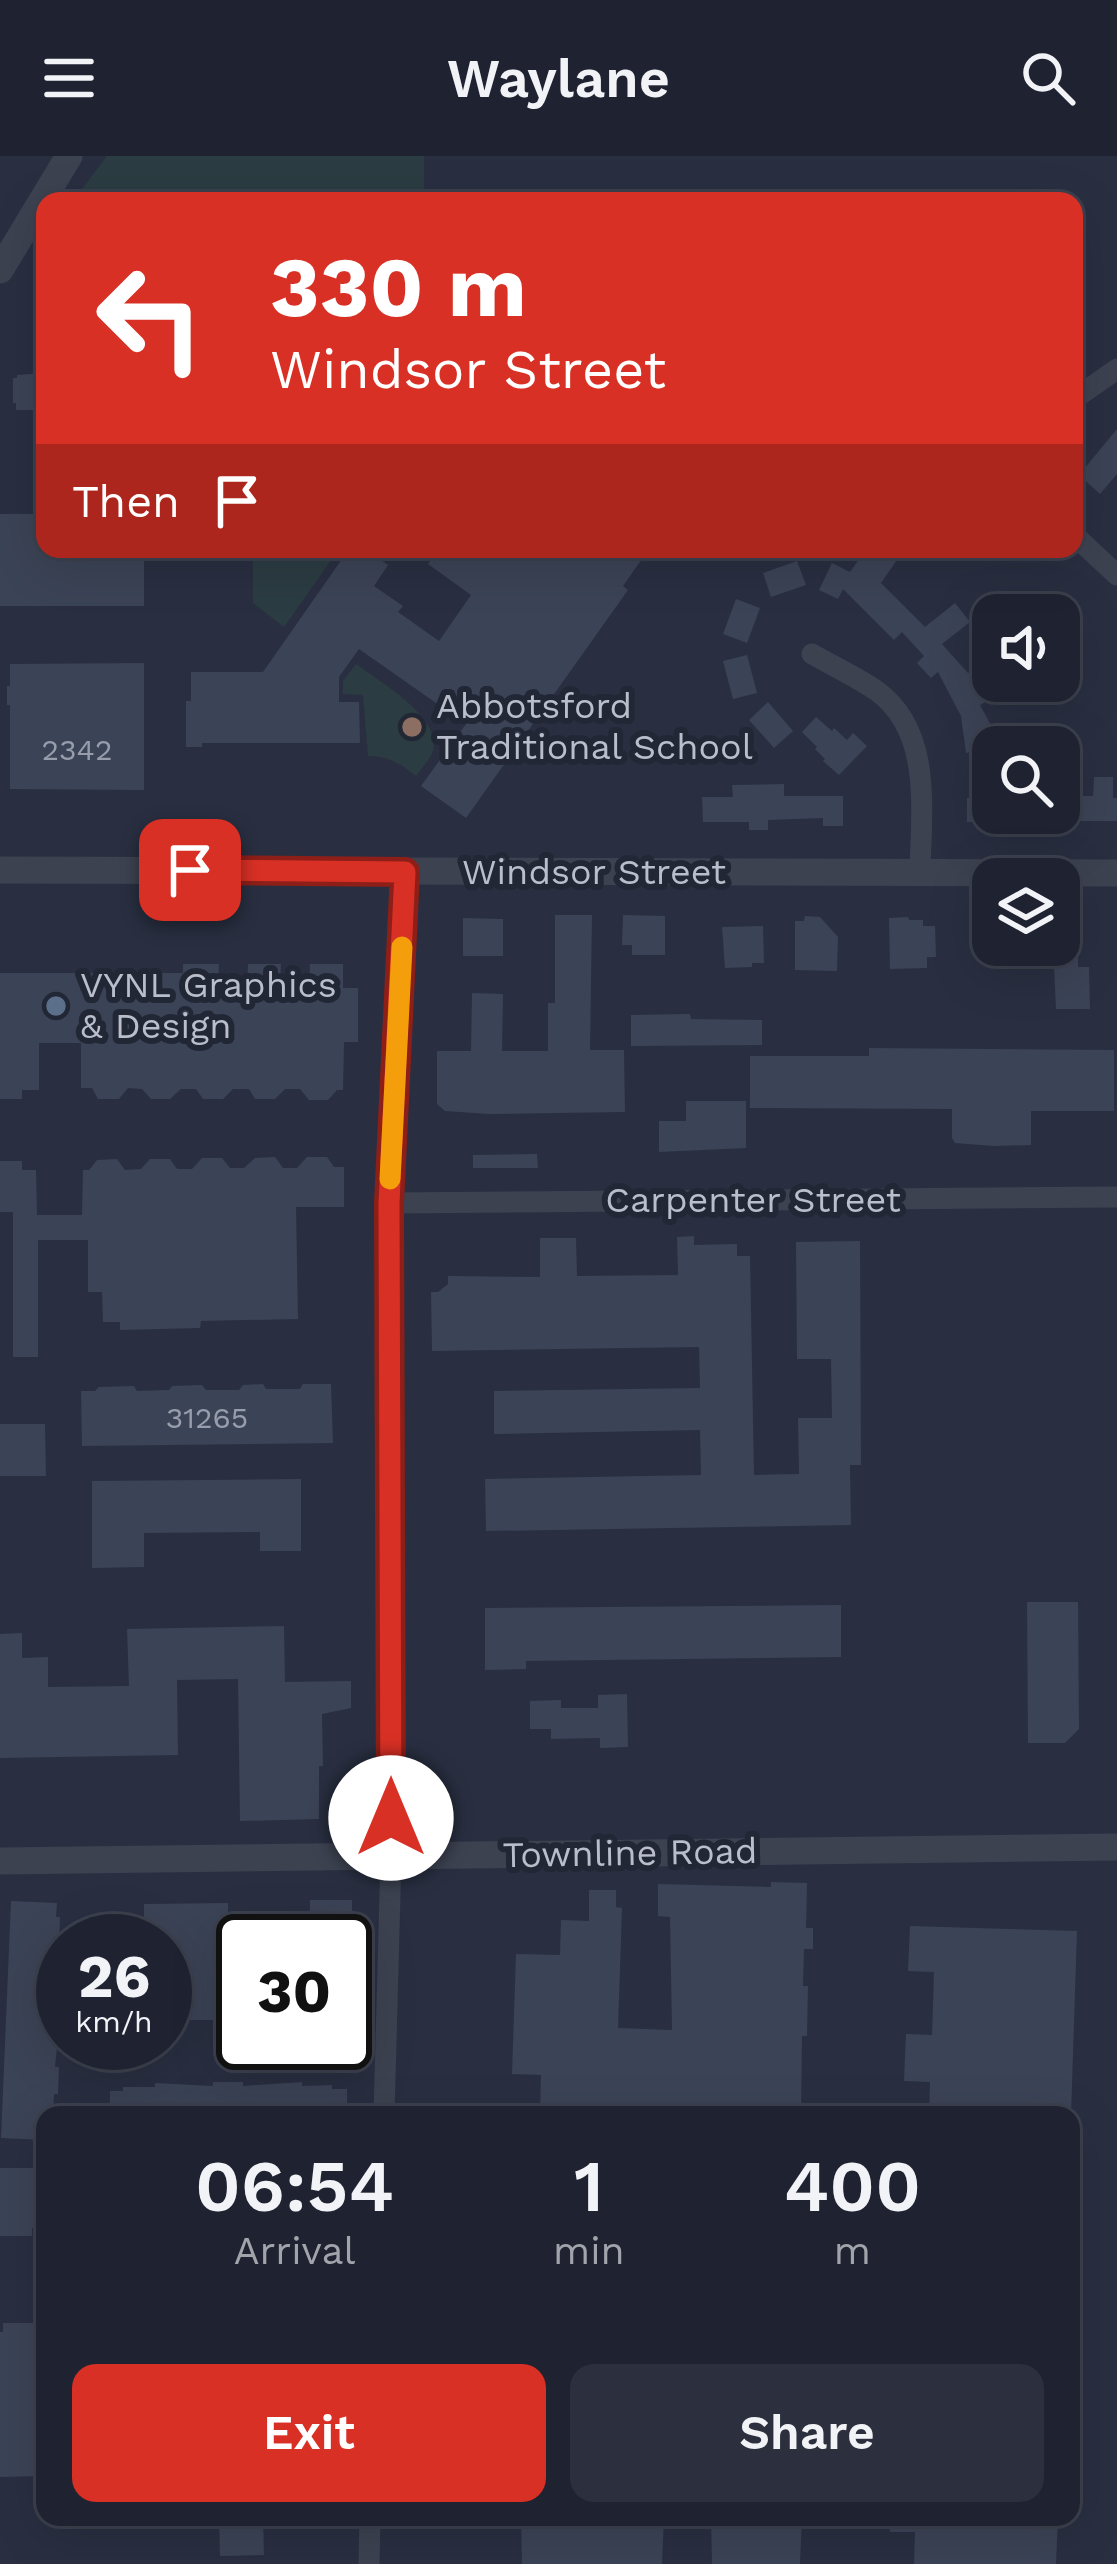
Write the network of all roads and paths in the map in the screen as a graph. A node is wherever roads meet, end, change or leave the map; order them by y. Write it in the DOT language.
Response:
graph roads {
  1 [pos="69,156"];
  2 [pos="47,192"];
  3 [pos="36,211"];
  4 [pos="0,270"];
  5 [pos="1117,369"];
  6 [pos="1083,393"];
  7 [pos="1083,543"];
  8 [pos="1117,575"];
  9 [pos="812,654"];
  10 [pos="0,870"];
  11 [pos="405,872"];
  12 [pos="920,872"];
  13 [pos="1117,873"];
  14 [pos="1117,1197"];
  15 [pos="389,1203"];
  16 [pos="1117,1846"];
  17 [pos="391,1856"];
  18 [pos="0,1861"];
  19 [pos="384,2106"];
  20 [pos="370,2526"];
  21 [pos="369,2564"];
  1 -- 2 [label="street"];
  3 -- 4 [label="street"];
  5 -- 6 [label="street"];
  7 -- 8 [label="street"];
  9 -- 12 [label="street"];
  10 -- 11 [label="street, Windsor Street"];
  11 -- 12 [label="street, Windsor Street"];
  11 -- 15 [label="street"];
  12 -- 13 [label="street, Windsor Street"];
  14 -- 15 [label="street, Carpenter Street"];
  15 -- 17 [label="street"];
  16 -- 17 [label="street, Townline Road"];
  17 -- 18 [label="street, Townline Road"];
  17 -- 19 [label="street"];
  20 -- 21 [label="street"];
}
